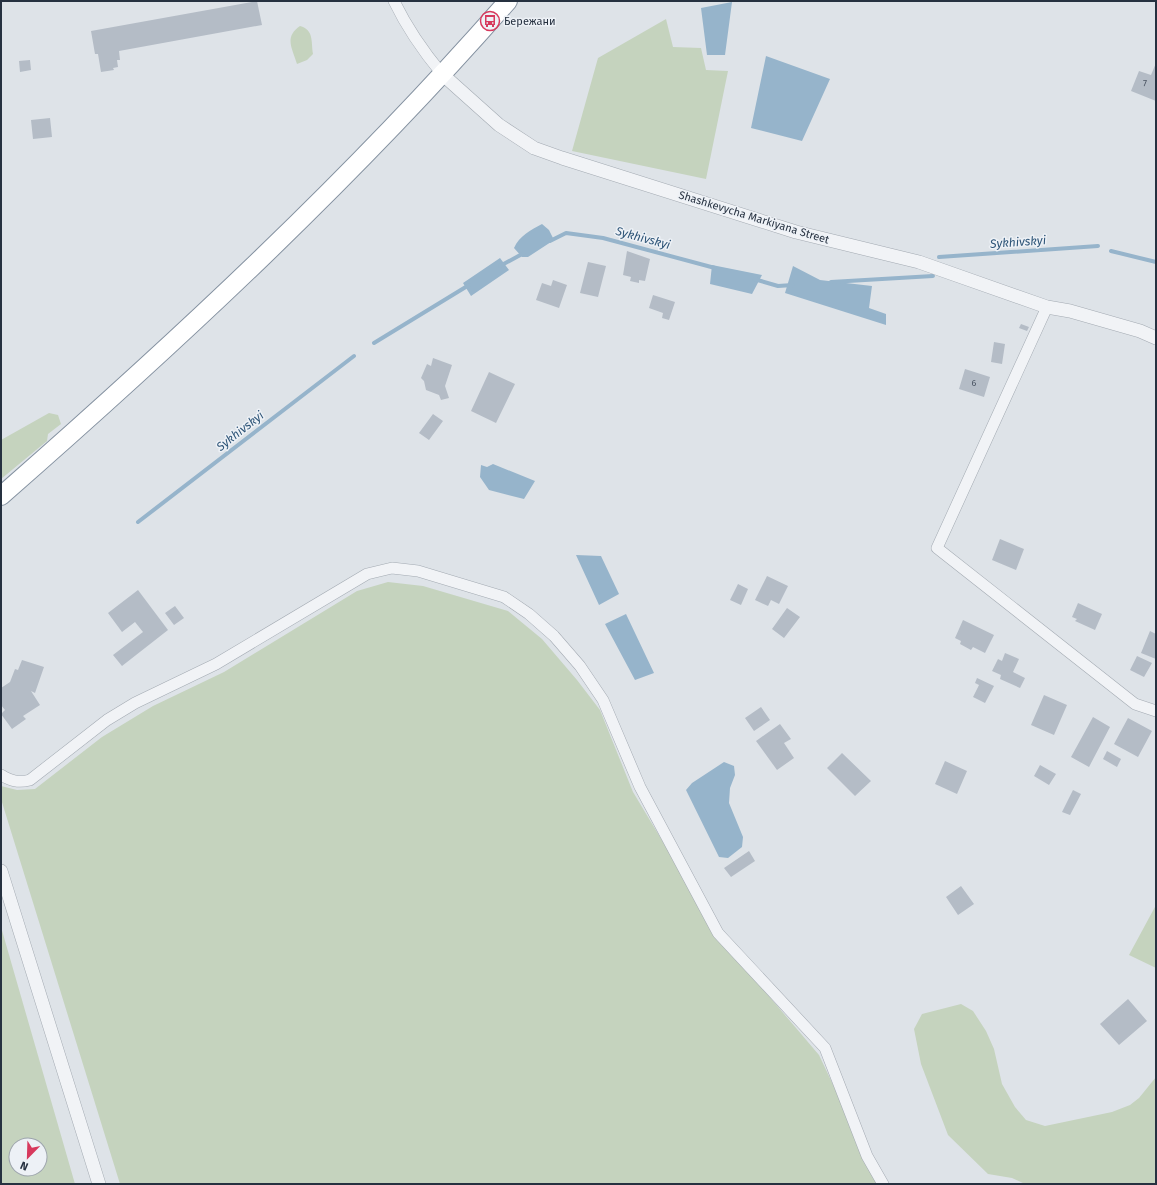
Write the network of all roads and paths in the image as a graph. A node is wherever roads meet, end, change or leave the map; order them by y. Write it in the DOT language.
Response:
graph roads {
  1 [pos="394,1"];
  2 [pos="508,1"];
  3 [pos="442,74"];
  4 [pos="1047,307"];
  5 [pos="1156,338"];
  6 [pos="1,496"];
  7 [pos="1156,711"];
  8 [pos="1,775"];
  9 [pos="1,870"];
  10 [pos="99,1184"];
  11 [pos="883,1184"];
  1 -- 3 [label="street"];
  2 -- 3 [label="highway"];
  3 -- 4 [label="street, Shashkevycha Markiyana Street"];
  3 -- 6 [label="highway"];
  4 -- 5 [label="street, Shashkevycha Markiyana Street"];
  4 -- 7 [label="street"];
  8 -- 11 [label="street"];
  9 -- 10 [label="street"];
}
